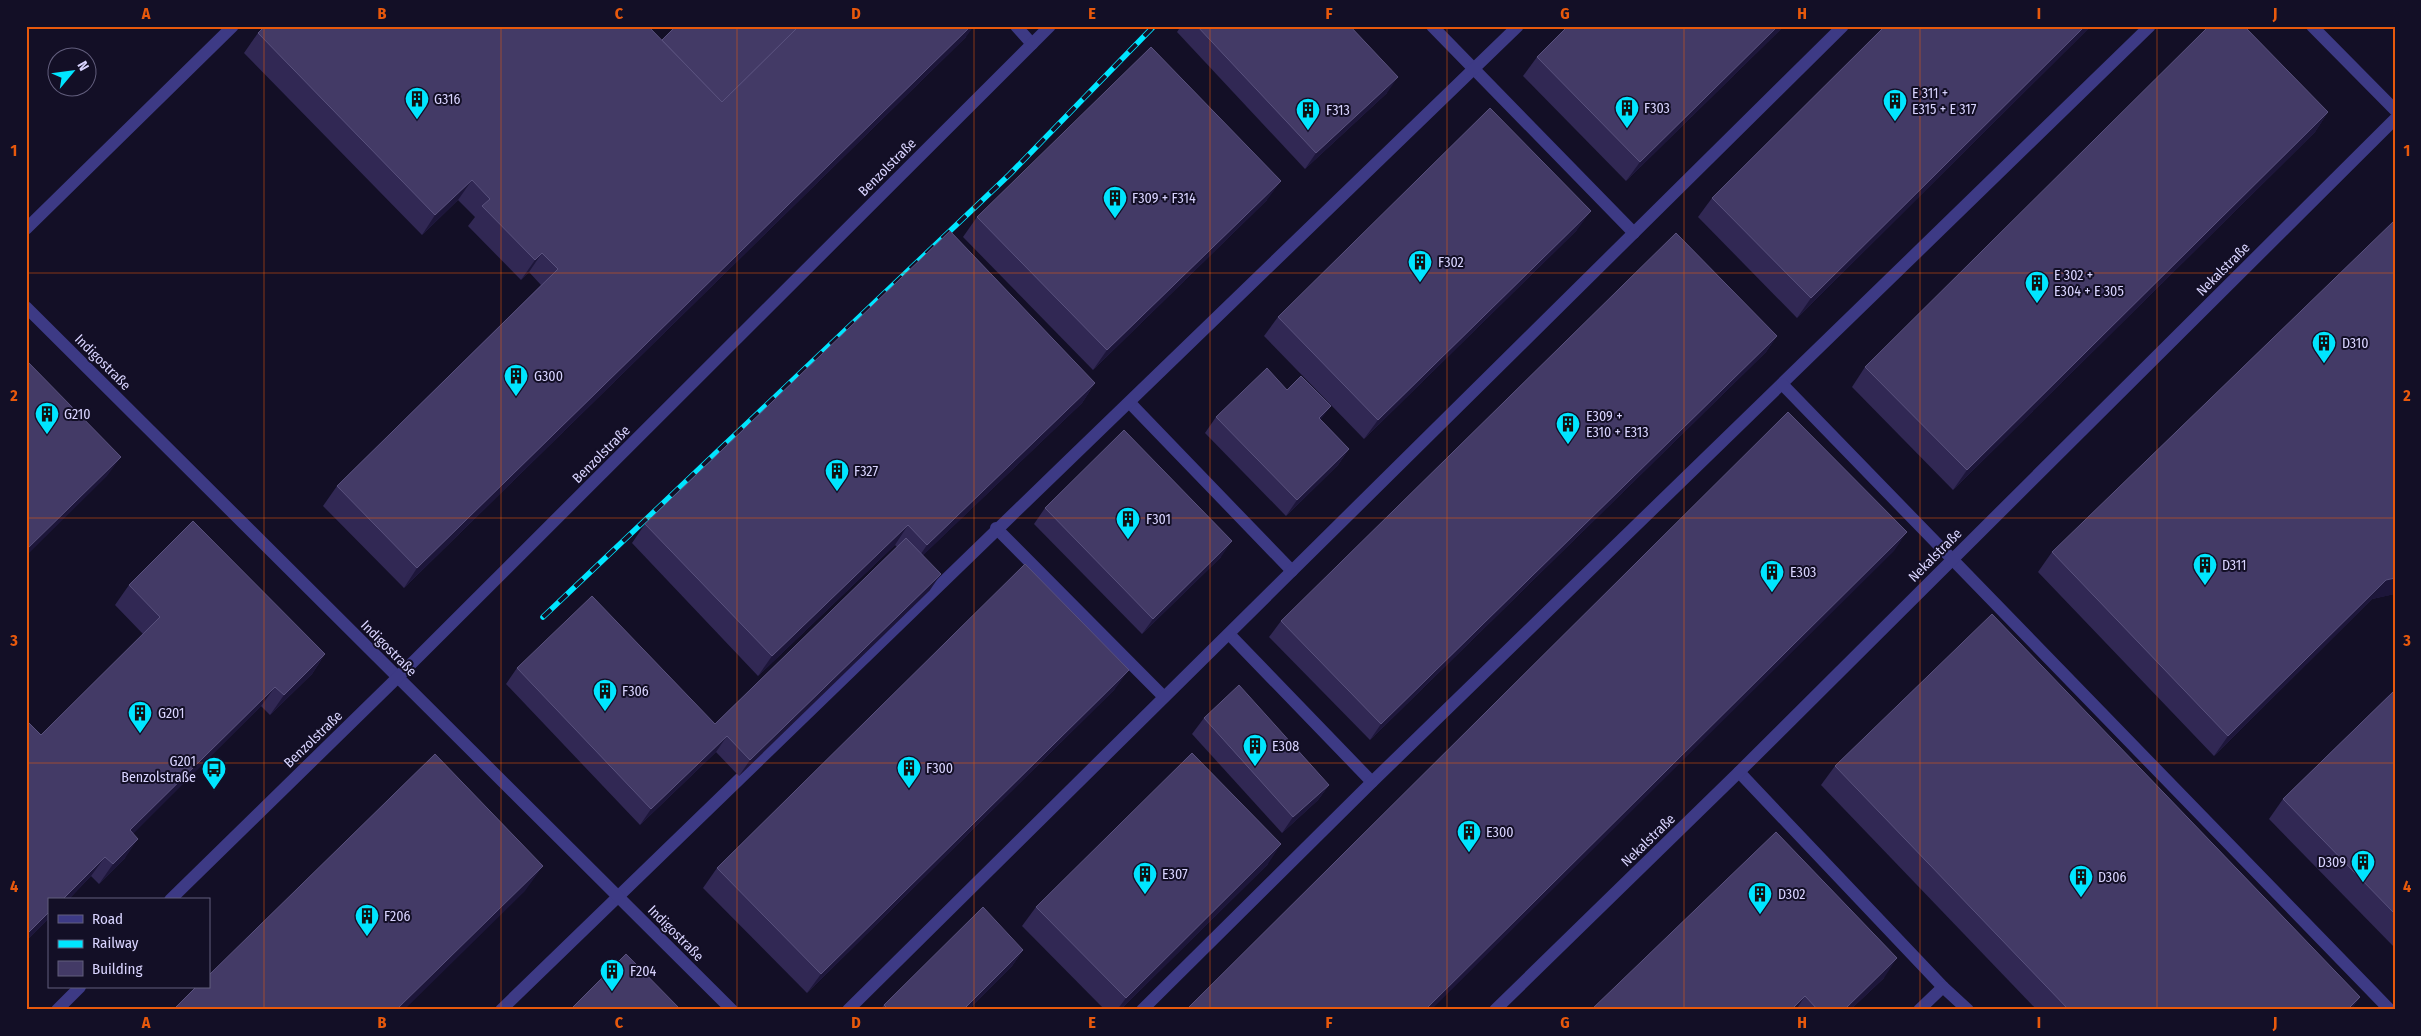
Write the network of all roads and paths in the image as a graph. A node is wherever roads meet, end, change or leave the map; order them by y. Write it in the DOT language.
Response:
graph roads {
  1 [pos="233,26"];
  2 [pos="1016,26"];
  3 [pos="1050,26"];
  4 [pos="1432,26"];
  5 [pos="1518,26"];
  6 [pos="1843,26"];
  7 [pos="2150,26"];
  8 [pos="2312,26"];
  9 [pos="1032,44"];
  10 [pos="1474,69"];
  11 [pos="2395,110"];
  12 [pos="2395,119"];
  13 [pos="26,229"];
  14 [pos="1634,233"];
  15 [pos="26,307"];
  16 [pos="1782,384"];
  17 [pos="1130,403"];
  18 [pos="996,528"];
  19 [pos="1952,559"];
  20 [pos="1292,571"];
  21 [pos="1229,634"];
  22 [pos="397,678"];
  23 [pos="1164,698"];
  24 [pos="1739,772"];
  25 [pos="1372,782"];
  26 [pos="617,896"];
  27 [pos="172,898"];
  28 [pos="1943,987"];
  29 [pos="79,988"];
  30 [pos="57,1010"];
  31 [pos="501,1010"];
  32 [pos="732,1010"];
  33 [pos="848,1010"];
  34 [pos="1142,1010"];
  35 [pos="1495,1010"];
  36 [pos="1919,1010"];
  37 [pos="1968,1010"];
  38 [pos="2390,1010"];
  1 -- 13 [label="street"];
  2 -- 9 [label="street"];
  3 -- 9 [label="street, Benzolstraße"];
  4 -- 10 [label="street"];
  5 -- 10 [label="street"];
  6 -- 14 [label="street"];
  7 -- 16 [label="street"];
  8 -- 11 [label="street"];
  9 -- 22 [label="street, Benzolstraße"];
  10 -- 14 [label="street"];
  10 -- 17 [label="street"];
  12 -- 19 [label="street, Nekalstraße"];
  14 -- 20 [label="street"];
  15 -- 22 [label="street, Indigostraße"];
  16 -- 19 [label="street"];
  16 -- 25 [label="street"];
  17 -- 18 [label="street"];
  17 -- 20 [label="street"];
  18 -- 23 [label="street"];
  18 -- 26 [label="street"];
  19 -- 24 [label="street, Nekalstraße"];
  19 -- 38 [label="street"];
  20 -- 21 [label="street"];
  21 -- 23 [label="street"];
  21 -- 25 [label="street"];
  22 -- 26 [label="street, Indigostraße"];
  22 -- 27 [label="street, Benzolstraße"];
  23 -- 33 [label="street"];
  24 -- 28 [label="street"];
  24 -- 35 [label="street, Nekalstraße"];
  25 -- 34 [label="street"];
  26 -- 31 [label="street"];
  26 -- 32 [label="street, Indigostraße"];
  28 -- 36 [label="street"];
  28 -- 37 [label="street"];
  29 -- 30 [label="street"];
}
